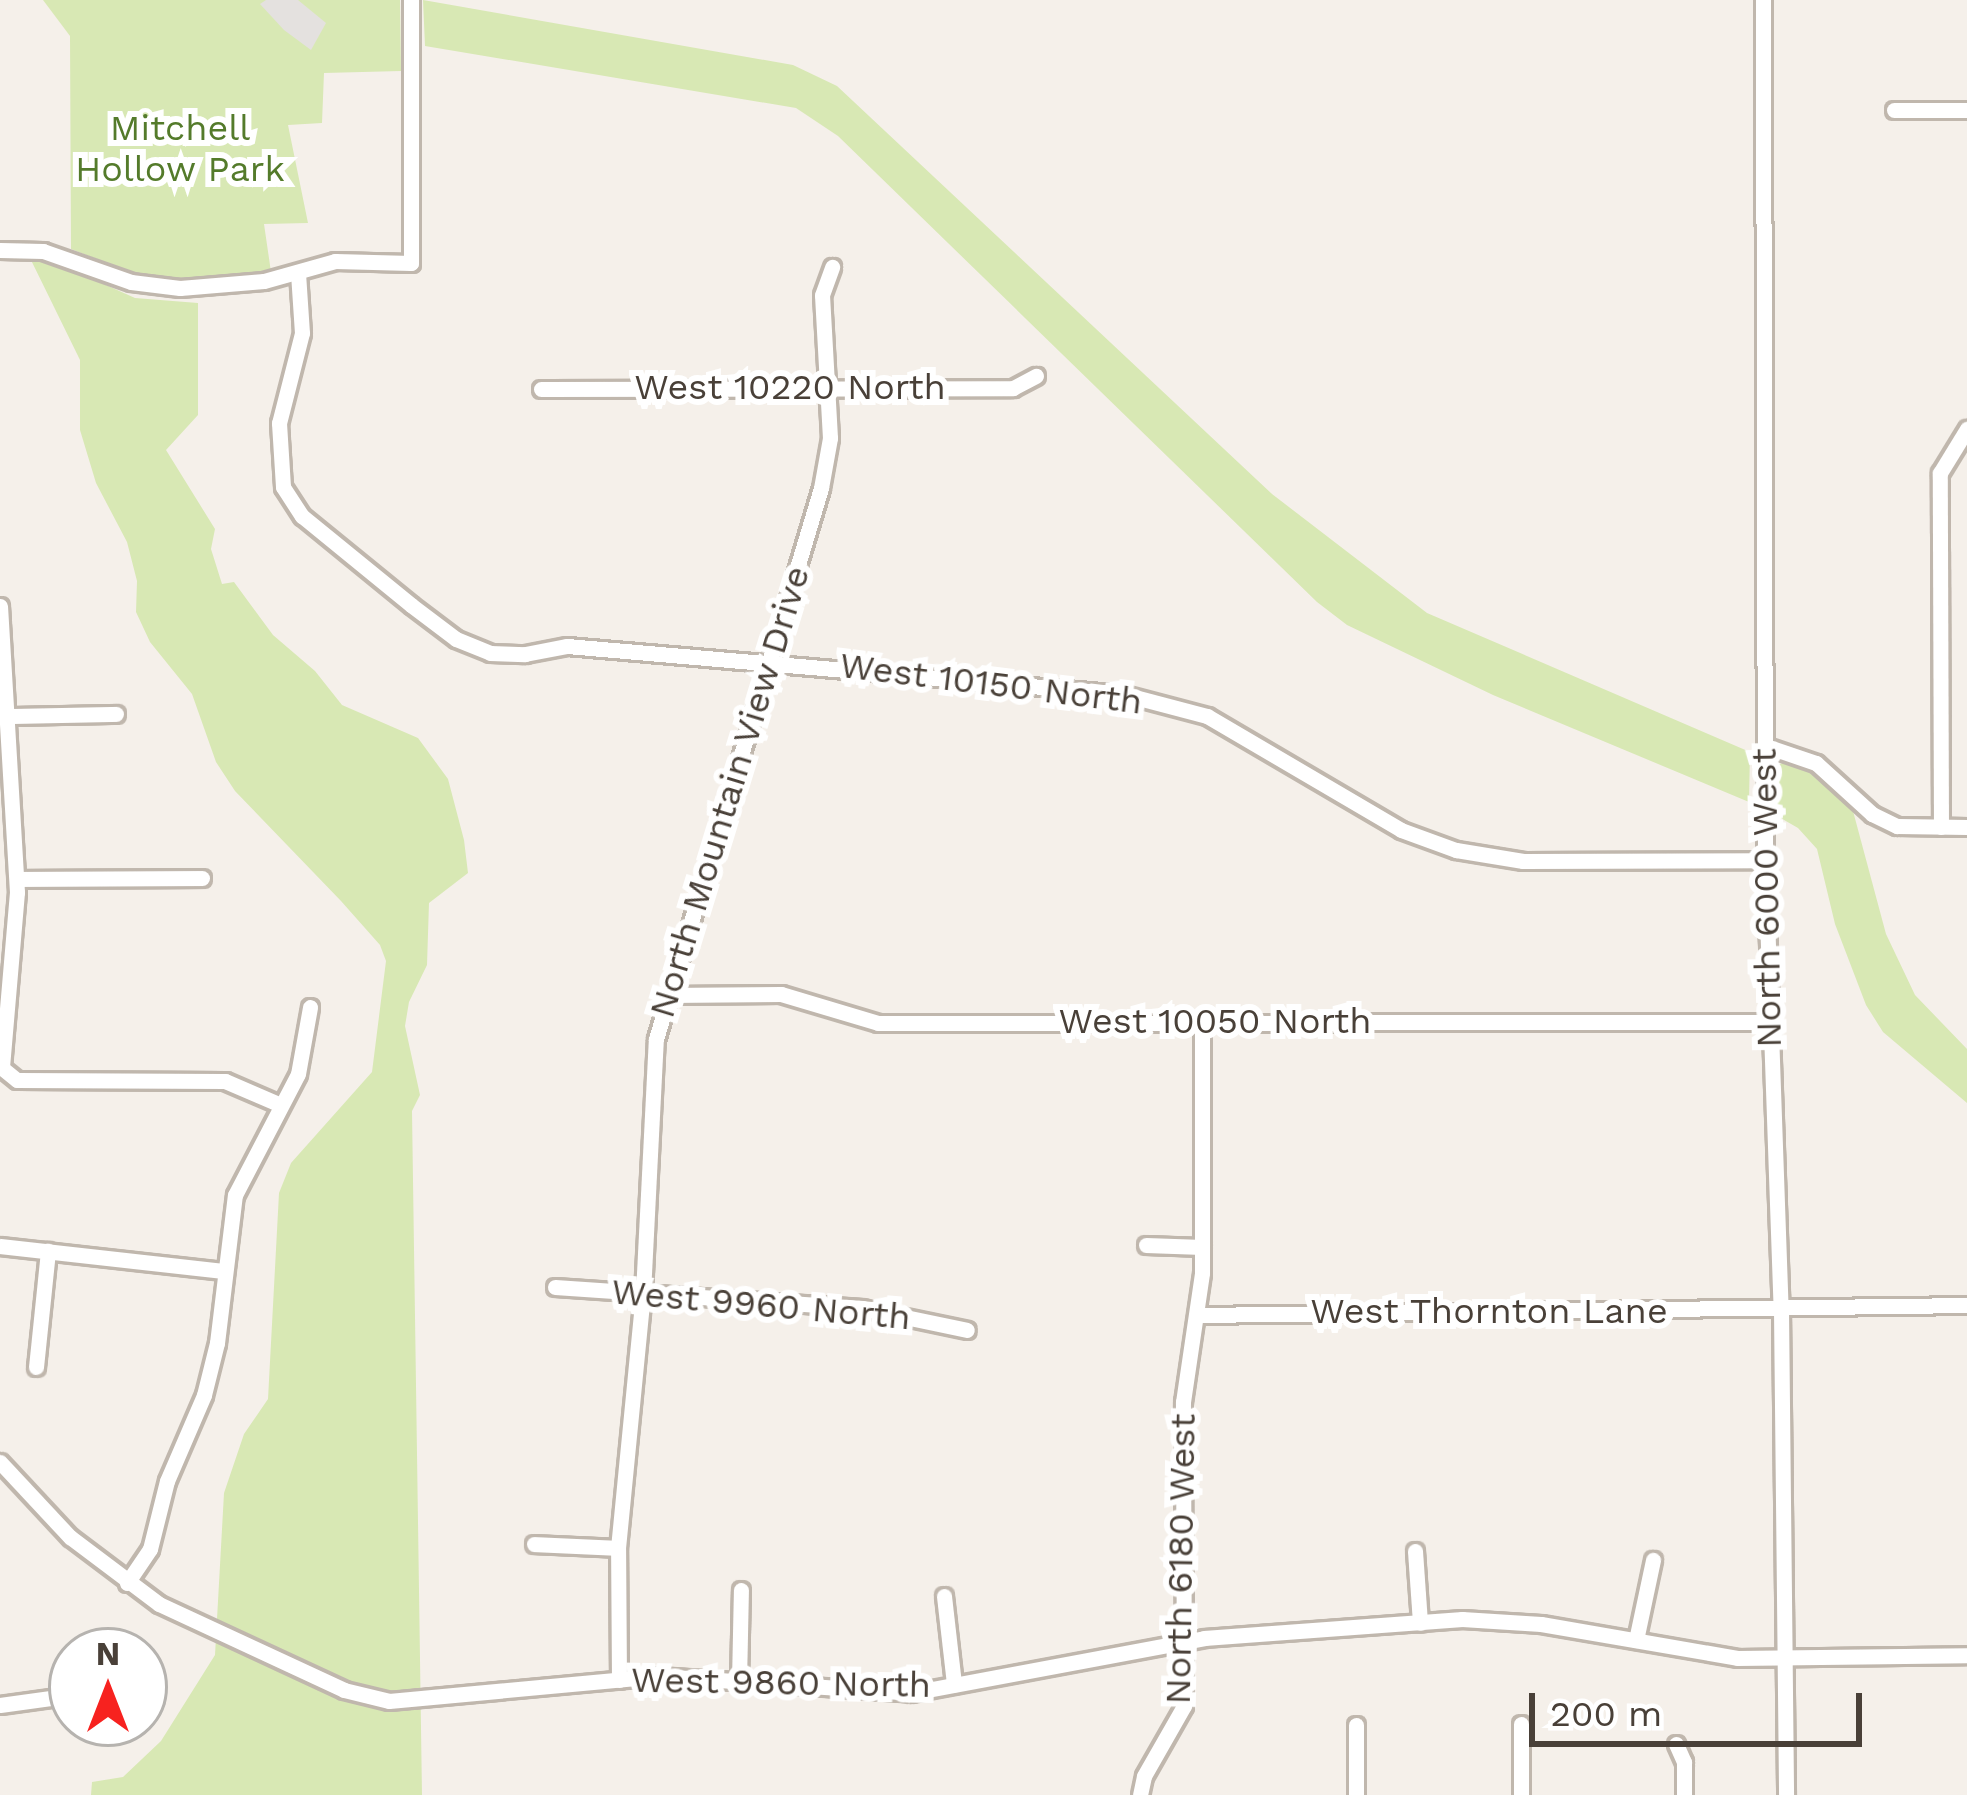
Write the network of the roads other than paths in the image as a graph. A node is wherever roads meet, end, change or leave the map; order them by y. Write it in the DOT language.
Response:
graph roads {
  1 [pos="411,0"];
  2 [pos="1763,0"];
  3 [pos="1894,110"];
  4 [pos="1967,110"];
  5 [pos="0,250"];
  6 [pos="832,267"];
  7 [pos="298,273"];
  8 [pos="1036,376"];
  9 [pos="826,387"];
  10 [pos="541,389"];
  11 [pos="1967,429"];
  12 [pos="0,606"];
  13 [pos="769,659"];
  14 [pos="116,714"];
  15 [pos="7,716"];
  16 [pos="1766,746"];
  17 [pos="1941,827"];
  18 [pos="1967,827"];
  19 [pos="1765,860"];
  20 [pos="202,878"];
  21 [pos="16,879"];
  22 [pos="668,995"];
  23 [pos="310,1006"];
  24 [pos="1202,1021"];
  25 [pos="1768,1022"];
  26 [pos="280,1105"];
  27 [pos="1146,1245"];
  28 [pos="0,1246"];
  29 [pos="1202,1247"];
  30 [pos="48,1251"];
  31 [pos="223,1270"];
  32 [pos="555,1287"];
  33 [pos="643,1293"];
  34 [pos="1967,1305"];
  35 [pos="1781,1310"];
  36 [pos="1198,1315"];
  37 [pos="967,1330"];
  38 [pos="36,1367"];
  39 [pos="0,1462"];
  40 [pos="535,1544"];
  41 [pos="618,1548"];
  42 [pos="1415,1551"];
  43 [pos="1652,1560"];
  44 [pos="127,1583"];
  45 [pos="741,1590"];
  46 [pos="944,1596"];
  47 [pos="1420,1623"];
  48 [pos="1636,1640"];
  49 [pos="1186,1642"];
  50 [pos="1967,1655"];
  51 [pos="1786,1658"];
  52 [pos="619,1680"];
  53 [pos="739,1682"];
  54 [pos="954,1684"];
  55 [pos="48,1698"];
  56 [pos="0,1705"];
  57 [pos="1521,1724"];
  58 [pos="1356,1725"];
  59 [pos="1676,1744"];
  60 [pos="1140,1795"];
  61 [pos="1357,1795"];
  62 [pos="1521,1795"];
  63 [pos="1684,1795"];
  64 [pos="1786,1795"];
  1 -- 7 [label="street"];
  2 -- 16 [label="street, North 6000 West"];
  3 -- 4 [label="street"];
  5 -- 7 [label="street"];
  6 -- 9 [label="street, North Mountain View Drive"];
  7 -- 13 [label="street, West 10150 North"];
  8 -- 9 [label="street, West 10220 North"];
  9 -- 10 [label="street, West 10220 North"];
  9 -- 13 [label="street, North Mountain View Drive"];
  11 -- 17 [label="street"];
  12 -- 15 [label="street"];
  13 -- 19 [label="street, West 10150 North"];
  13 -- 22 [label="street, North Mountain View Drive"];
  14 -- 15 [label="street"];
  15 -- 21 [label="street"];
  16 -- 17 [label="street"];
  16 -- 19 [label="street, North 6000 West"];
  17 -- 18 [label="street"];
  19 -- 25 [label="street, North 6000 West"];
  20 -- 21 [label="street"];
  21 -- 26 [label="street"];
  22 -- 24 [label="street, West 10050 North"];
  22 -- 33 [label="street, North Mountain View Drive"];
  23 -- 26 [label="street"];
  24 -- 25 [label="street, West 10050 North"];
  24 -- 29 [label="street, North 6180 West"];
  25 -- 35 [label="street, North 6000 West"];
  26 -- 31 [label="street"];
  27 -- 29 [label="street"];
  28 -- 30 [label="street"];
  29 -- 36 [label="street, North 6180 West"];
  30 -- 31 [label="street"];
  30 -- 38 [label="street"];
  31 -- 44 [label="street"];
  32 -- 33 [label="street, West 9960 North"];
  33 -- 37 [label="street, West 9960 North"];
  33 -- 41 [label="street, North Mountain View Drive"];
  34 -- 35 [label="street"];
  35 -- 36 [label="street, West Thornton Lane"];
  35 -- 51 [label="street, North 6000 West"];
  36 -- 49 [label="street, North 6180 West"];
  39 -- 44 [label="street, West 9860 North"];
  40 -- 41 [label="street"];
  41 -- 52 [label="street, North Mountain View Drive"];
  42 -- 47 [label="street"];
  43 -- 48 [label="street"];
  44 -- 52 [label="street, West 9860 North"];
  45 -- 53 [label="street"];
  46 -- 54 [label="street"];
  47 -- 48 [label="street"];
  47 -- 49 [label="street, West 9860 North"];
  48 -- 51 [label="street"];
  49 -- 54 [label="street, West 9860 North"];
  49 -- 60 [label="street, North 6180 West"];
  50 -- 51 [label="street"];
  51 -- 64 [label="street, North 6000 West"];
  52 -- 53 [label="street, West 9860 North"];
  53 -- 54 [label="street, West 9860 North"];
  55 -- 56 [label="street"];
  57 -- 62 [label="street"];
  58 -- 61 [label="street"];
  59 -- 63 [label="street"];
}
